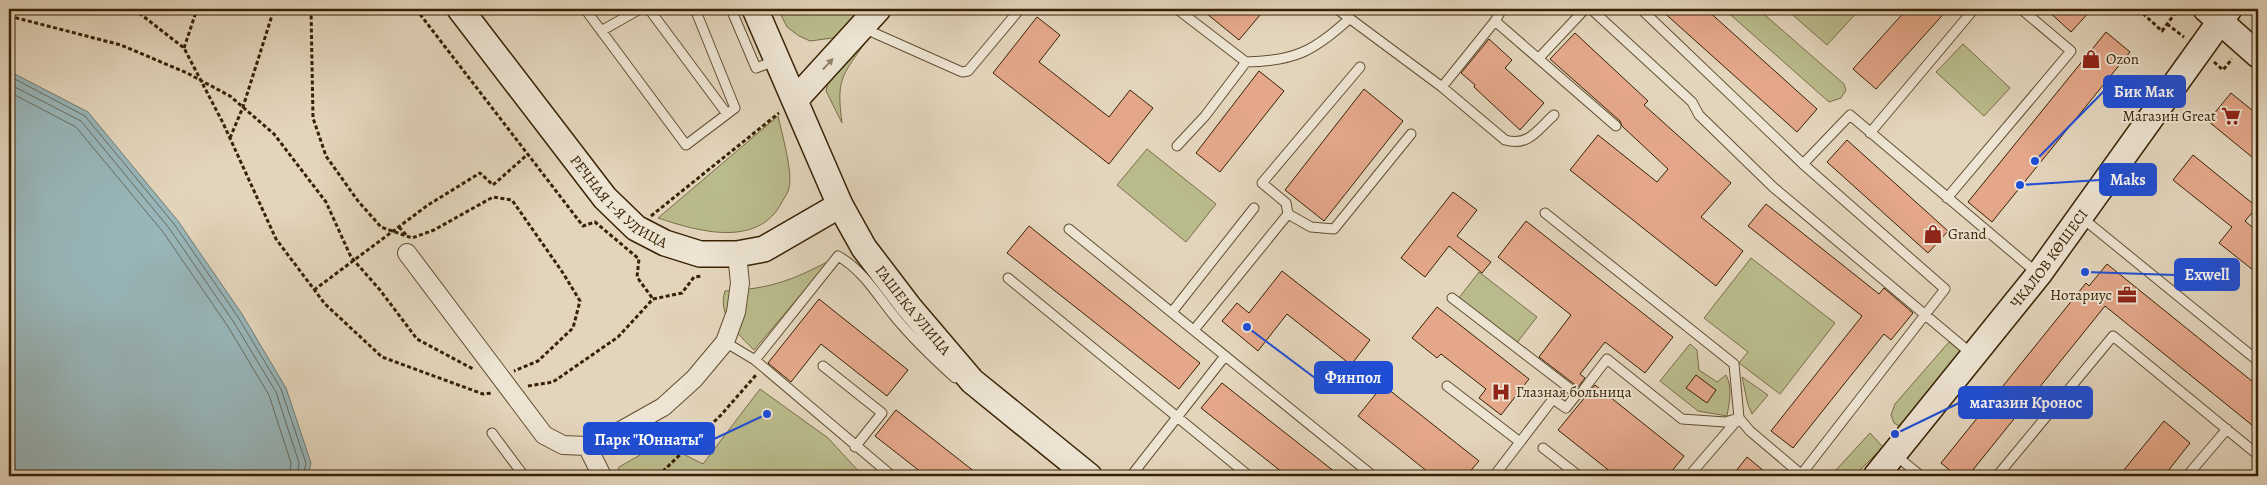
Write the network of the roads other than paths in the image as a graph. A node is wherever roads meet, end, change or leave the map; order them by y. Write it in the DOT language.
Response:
graph roads {
  1 [pos="460,9"];
  2 [pos="585,9"];
  3 [pos="640,9"];
  4 [pos="650,9"];
  5 [pos="695,9"];
  6 [pos="731,9"];
  7 [pos="755,9"];
  8 [pos="1020,9"];
  9 [pos="1177,9"];
  10 [pos="1337,9"];
  11 [pos="1502,9"];
  12 [pos="1585,9"];
  13 [pos="1591,9"];
  14 [pos="1641,9"];
  15 [pos="1974,9"];
  16 [pos="2020,9"];
  17 [pos="2218,13"];
  18 [pos="868,15"];
  19 [pos="1350,19"];
  20 [pos="1495,21"];
  21 [pos="601,30"];
  22 [pos="2258,55"];
  23 [pos="1538,58"];
  24 [pos="778,60"];
  25 [pos="1246,62"];
  26 [pos="1360,67"];
  27 [pos="1442,87"];
  28 [pos="795,100"];
  29 [pos="727,114"];
  30 [pos="1554,114"];
  31 [pos="1616,126"];
  32 [pos="1870,133"];
  33 [pos="1411,134"];
  34 [pos="1177,146"];
  35 [pos="1803,164"];
  36 [pos="1947,198"];
  37 [pos="840,205"];
  38 [pos="1254,208"];
  39 [pos="1545,213"];
  40 [pos="1288,214"];
  41 [pos="2080,217"];
  42 [pos="1069,229"];
  43 [pos="407,253"];
  44 [pos="737,254"];
  45 [pos="2039,274"];
  46 [pos="1008,278"];
  47 [pos="1452,298"];
  48 [pos="1172,312"];
  49 [pos="1925,315"];
  50 [pos="1194,330"];
  51 [pos="725,342"];
  52 [pos="1973,355"];
  53 [pos="1225,356"];
  54 [pos="2257,358"];
  55 [pos="755,360"];
  56 [pos="823,366"];
  57 [pos="1447,386"];
  58 [pos="1584,389"];
  59 [pos="1176,416"];
  60 [pos="1739,418"];
  61 [pos="2227,429"];
  62 [pos="492,433"];
  63 [pos="1520,442"];
  64 [pos="587,446"];
  65 [pos="856,447"];
  66 [pos="1543,448"];
  67 [pos="1894,454"];
  68 [pos="2258,455"];
  69 [pos="524,476"];
  70 [pos="602,476"];
  71 [pos="892,476"];
  72 [pos="1076,476"];
  73 [pos="1089,476"];
  74 [pos="1131,476"];
  75 [pos="1249,476"];
  76 [pos="1373,476"];
  77 [pos="1494,476"];
  78 [pos="1579,476"];
  79 [pos="1689,476"];
  80 [pos="1802,476"];
  81 [pos="1876,476"];
  82 [pos="1921,476"];
  83 [pos="1997,476"];
  84 [pos="2187,476"];
  1 -- 44 [label="street, РЕЧНАЯ 1-Я УЛИЦА"];
  2 -- 21 [label="lane"];
  3 -- 21 [label="lane"];
  4 -- 29 [label="lane"];
  5 -- 29 [label="lane"];
  6 -- 24 [label="lane"];
  7 -- 24 [label="street, ГАШЕКА УЛИЦА"];
  8 -- 18 [label="lane"];
  9 -- 25 [label="lane"];
  10 -- 19 [label="lane"];
  11 -- 20 [label="lane"];
  12 -- 23 [label="lane"];
  13 -- 49 [label="lane"];
  14 -- 35 [label="lane"];
  15 -- 32 [label="lane"];
  16 -- 36 [label="lane"];
  17 -- 22 [label="street"];
  17 -- 41 [label="street, ЧКАЛОВ КӨШЕСІ"];
  28 -- 18 [label="street, one-way"];
  19 -- 25 [label="lane"];
  19 -- 27 [label="lane"];
  20 -- 23 [label="lane"];
  20 -- 27 [label="lane"];
  21 -- 29 [label="lane"];
  23 -- 31 [label="lane"];
  24 -- 28 [label="street, ГАШЕКА УЛИЦА"];
  25 -- 34 [label="lane"];
  26 -- 40 [label="lane"];
  27 -- 30 [label="lane"];
  28 -- 37 [label="street, ГАШЕКА УЛИЦА"];
  32 -- 35 [label="lane"];
  32 -- 36 [label="lane"];
  33 -- 40 [label="lane"];
  35 -- 49 [label="lane"];
  36 -- 45 [label="lane"];
  37 -- 44 [label="street, РЕЧНАЯ 1-Я УЛИЦА"];
  37 -- 73 [label="street, ГАШЕКА УЛИЦА"];
  38 -- 48 [label="lane"];
  39 -- 60 [label="lane"];
  40 -- 50 [label="lane"];
  41 -- 45 [label="street, ЧКАЛОВ КӨШЕСІ"];
  41 -- 54 [label="lane"];
  42 -- 48 [label="lane"];
  43 -- 64 [label="street"];
  44 -- 51 [label="street"];
  45 -- 52 [label="street, ЧКАЛОВ КӨШЕСІ"];
  46 -- 59 [label="lane"];
  47 -- 63 [label="lane"];
  48 -- 50 [label="lane"];
  49 -- 52 [label="lane"];
  49 -- 80 [label="lane"];
  50 -- 53 [label="lane"];
  51 -- 55 [label="lane"];
  51 -- 64 [label="street"];
  52 -- 67 [label="street, ЧКАЛОВ КӨШЕСІ"];
  53 -- 59 [label="lane"];
  53 -- 76 [label="lane"];
  55 -- 65 [label="lane"];
  55 -- 72 [label="lane"];
  56 -- 65 [label="lane"];
  57 -- 63 [label="lane"];
  58 -- 60 [label="lane"];
  59 -- 74 [label="lane"];
  59 -- 75 [label="lane"];
  60 -- 79 [label="lane"];
  60 -- 80 [label="lane"];
  61 -- 68 [label="lane"];
  61 -- 83 [label="lane"];
  61 -- 84 [label="lane"];
  62 -- 69 [label="lane"];
  63 -- 77 [label="lane"];
  64 -- 70 [label="street"];
  65 -- 71 [label="lane"];
  66 -- 78 [label="lane"];
  67 -- 81 [label="street, ЧКАЛОВ КӨШЕСІ"];
  67 -- 82 [label="lane"];
}
